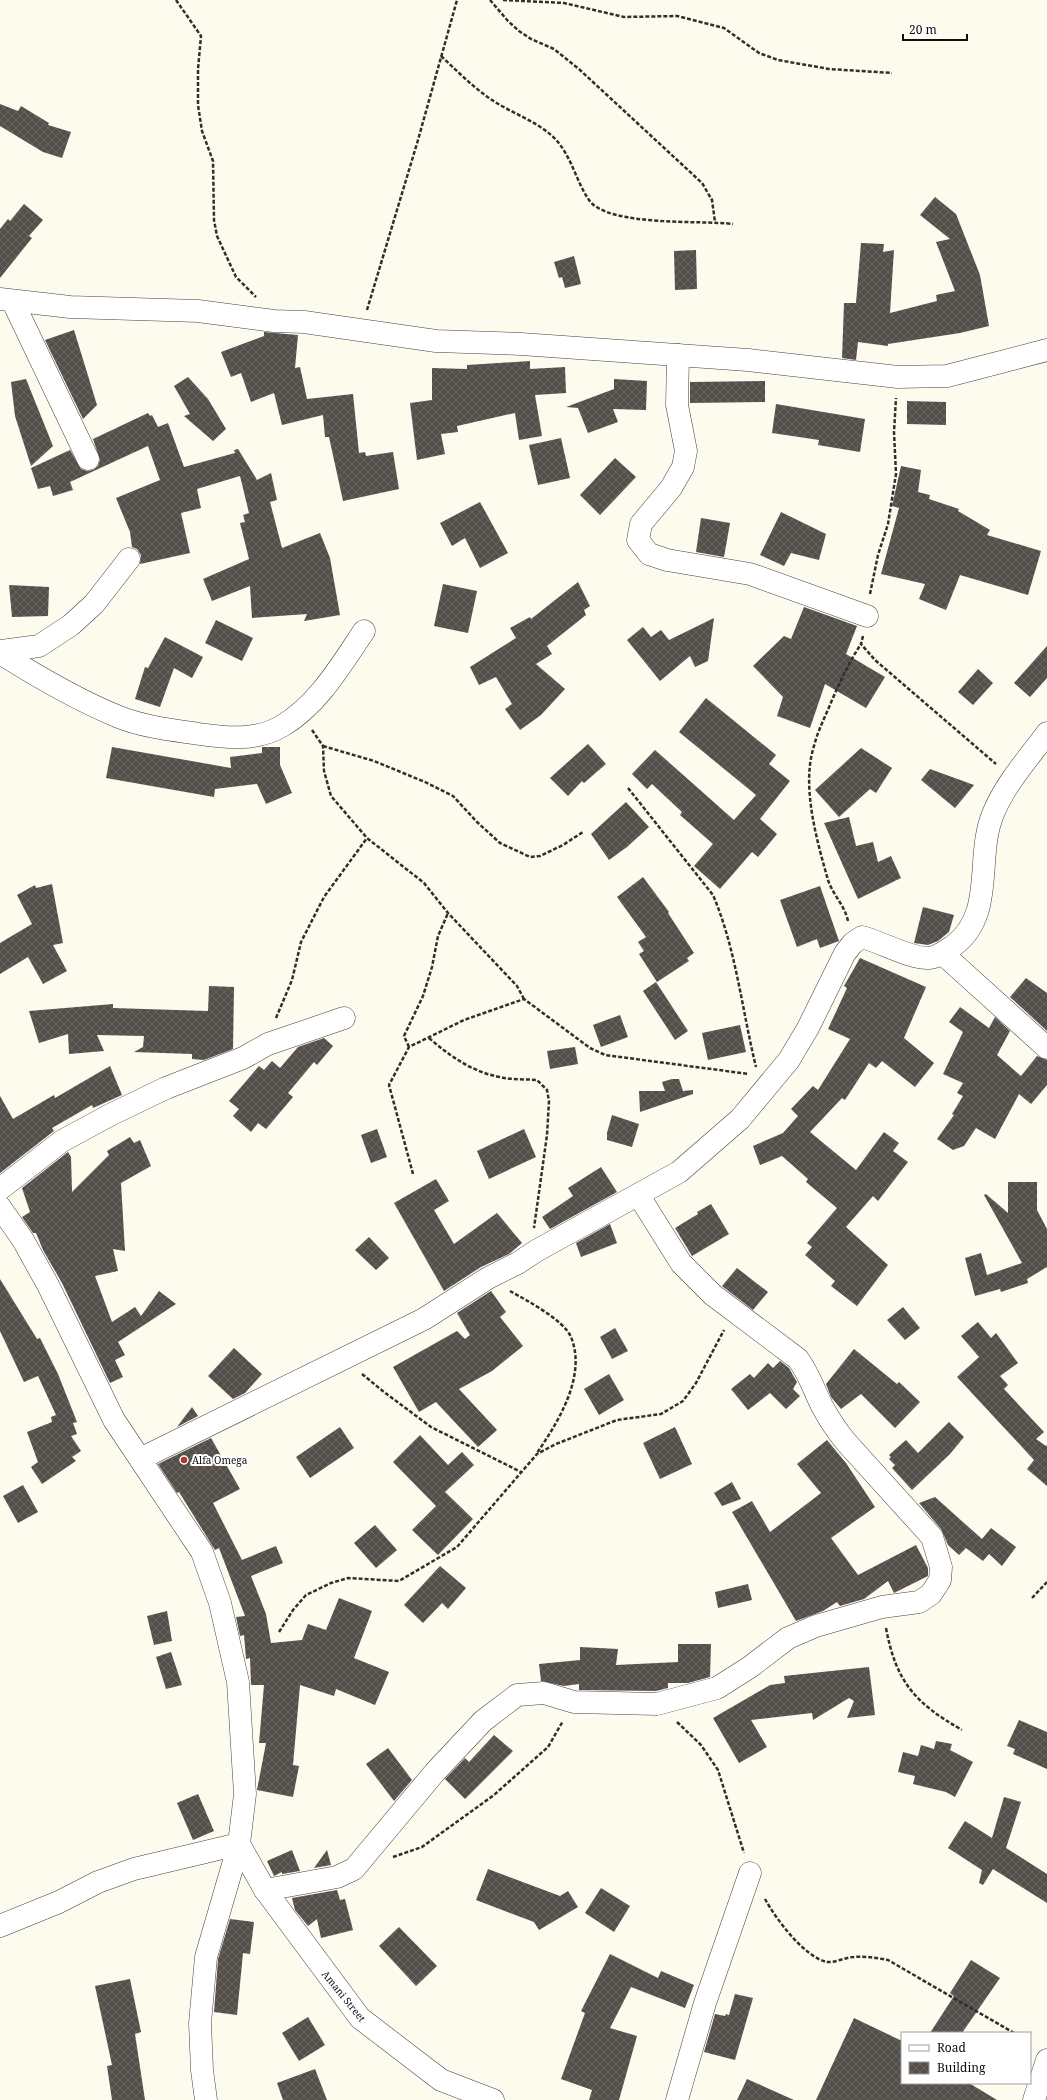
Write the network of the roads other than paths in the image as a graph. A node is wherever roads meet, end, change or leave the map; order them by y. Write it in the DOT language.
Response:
graph roads {
  1 [pos="6,301"];
  2 [pos="1047,350"];
  3 [pos="678,355"];
  4 [pos="88,459"];
  5 [pos="129,560"];
  6 [pos="867,616"];
  7 [pos="364,632"];
  8 [pos="0,652"];
  9 [pos="1047,733"];
  10 [pos="943,954"];
  11 [pos="344,1018"];
  12 [pos="1047,1048"];
  13 [pos="0,1190"];
  14 [pos="640,1194"];
  15 [pos="0,1207"];
  16 [pos="140,1459"];
  17 [pos="238,1844"];
  18 [pos="750,1873"];
  19 [pos="265,1890"];
  20 [pos="0,1926"];
  21 [pos="1047,2060"];
  22 [pos="206,2100"];
  23 [pos="493,2100"];
  24 [pos="677,2100"];
  25 [pos="1034,2100"];
  1 -- 3 [label="street"];
  1 -- 4 [label="street"];
  2 -- 3 [label="street"];
  3 -- 6 [label="street"];
  5 -- 8 [label="street"];
  7 -- 8 [label="street"];
  9 -- 10 [label="street"];
  10 -- 12 [label="street"];
  10 -- 14 [label="street"];
  11 -- 13 [label="street"];
  14 -- 16 [label="street"];
  14 -- 19 [label="street"];
  15 -- 16 [label="street"];
  16 -- 17 [label="street"];
  17 -- 19 [label="street, Amani Street"];
  17 -- 20 [label="street"];
  17 -- 22 [label="street"];
  18 -- 24 [label="street"];
  19 -- 23 [label="street, Amani Street"];
  21 -- 25 [label="street"];
}
